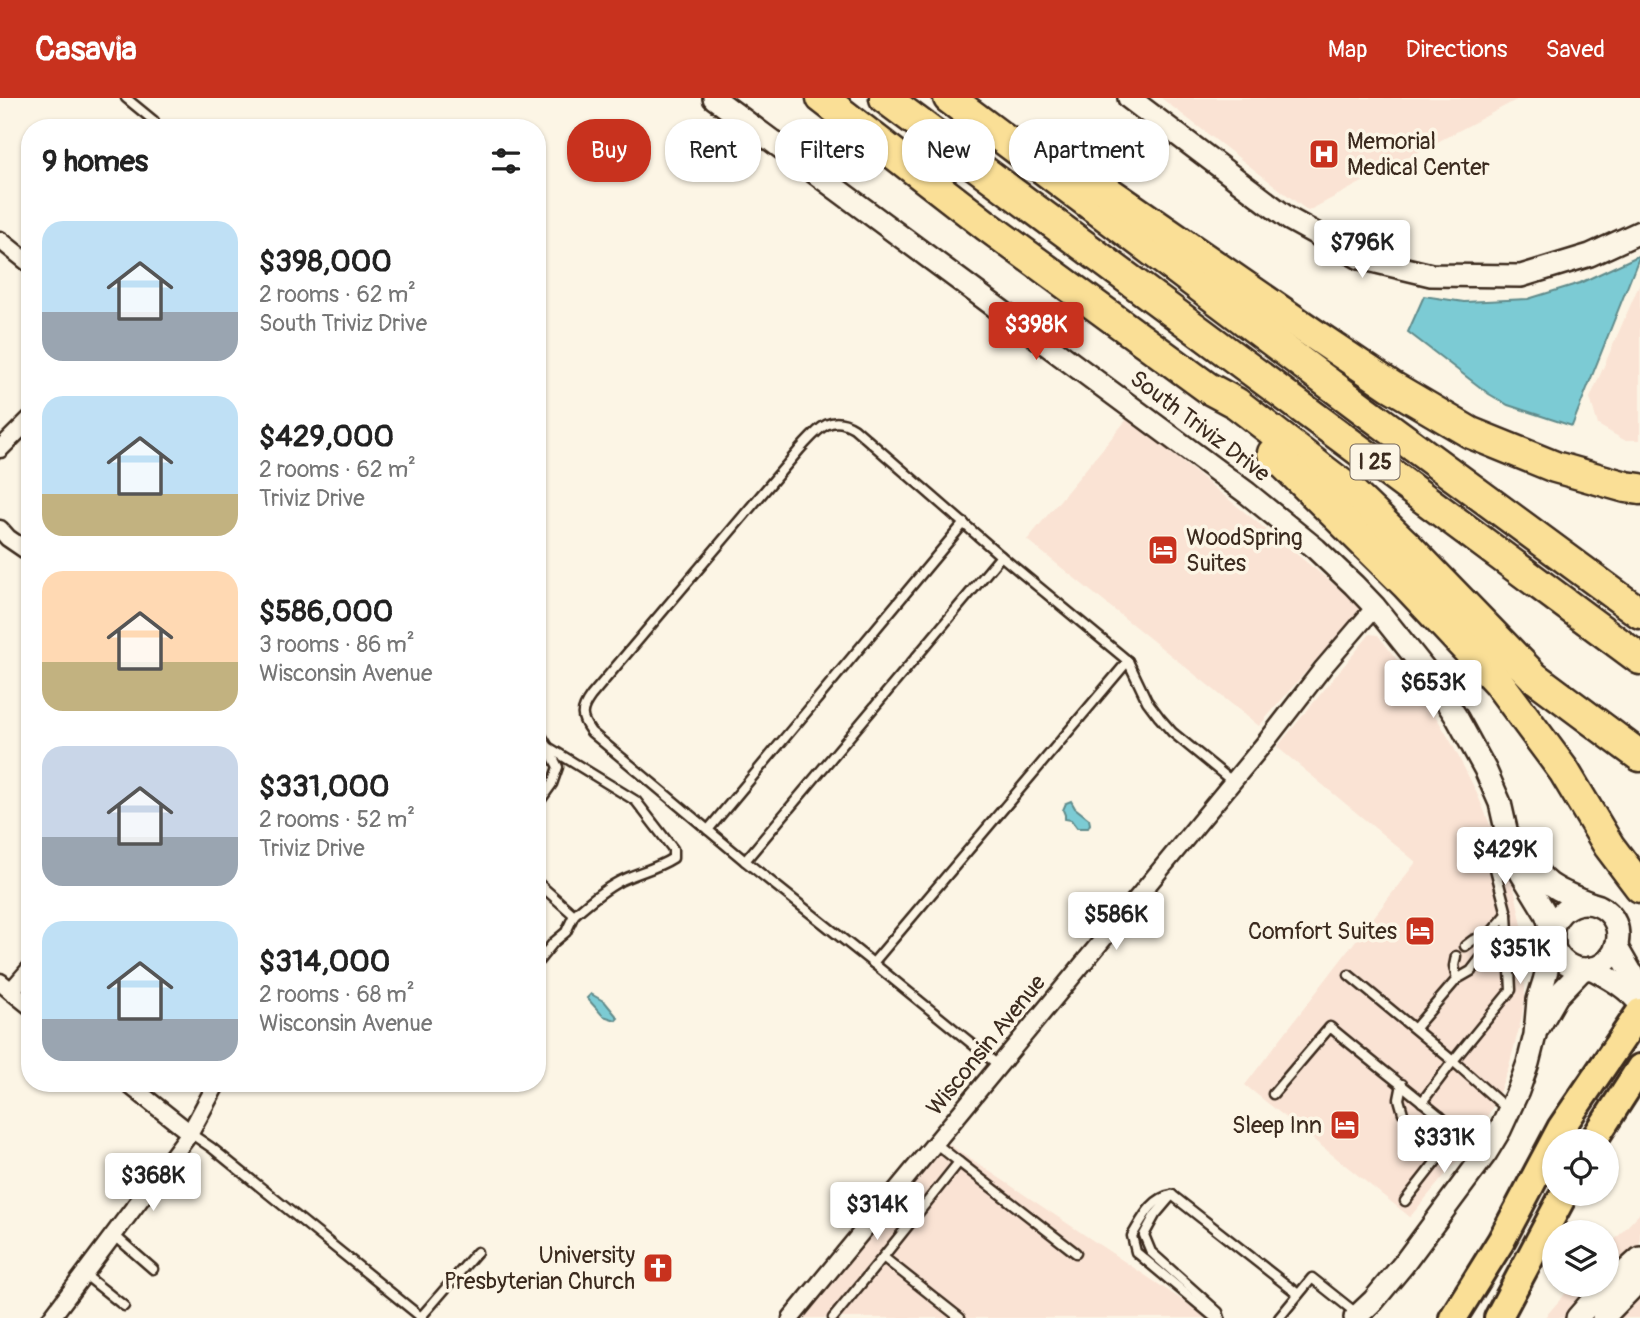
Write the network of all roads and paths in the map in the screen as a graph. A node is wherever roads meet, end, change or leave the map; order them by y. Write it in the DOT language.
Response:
graph roads {
  1 [pos="126,98"];
  2 [pos="714,98"];
  3 [pos="822,98"];
  4 [pos="886,98"];
  5 [pos="949,98"];
  6 [pos="963,98"];
  7 [pos="1129,98"];
  8 [pos="152,119"];
  9 [pos="1640,232"];
  10 [pos="0,240"];
  11 [pos="21,257"];
  12 [pos="1208,388"];
  13 [pos="21,428"];
  14 [pos="0,449"];
  15 [pos="1640,489"];
  16 [pos="964,523"];
  17 [pos="0,529"];
  18 [pos="21,547"];
  19 [pos="1001,556"];
  20 [pos="1376,607"];
  21 [pos="1640,613"];
  22 [pos="1640,659"];
  23 [pos="1128,662"];
  24 [pos="546,744"];
  25 [pos="548,747"];
  26 [pos="1640,756"];
  27 [pos="1233,782"];
  28 [pos="546,792"];
  29 [pos="1506,825"];
  30 [pos="708,830"];
  31 [pos="1465,836"];
  32 [pos="745,861"];
  33 [pos="1640,887"];
  34 [pos="546,890"];
  35 [pos="1595,905"];
  36 [pos="575,915"];
  37 [pos="1507,915"];
  38 [pos="1489,935"];
  39 [pos="1553,939"];
  40 [pos="1465,946"];
  41 [pos="1616,946"];
  42 [pos="546,952"];
  43 [pos="1456,956"];
  44 [pos="873,962"];
  45 [pos="1587,968"];
  46 [pos="1349,975"];
  47 [pos="21,976"];
  48 [pos="1457,979"];
  49 [pos="1640,982"];
  50 [pos="6,987"];
  51 [pos="21,999"];
  52 [pos="1640,1004"];
  53 [pos="1640,1012"];
  54 [pos="1415,1028"];
  55 [pos="1535,1035"];
  56 [pos="1453,1061"];
  57 [pos="998,1065"];
  58 [pos="1637,1072"];
  59 [pos="1402,1084"];
  60 [pos="138,1092"];
  61 [pos="212,1092"];
  62 [pos="1273,1094"];
  63 [pos="1422,1102"];
  64 [pos="1510,1111"];
  65 [pos="1403,1113"];
  66 [pos="1440,1116"];
  67 [pos="1415,1122"];
  68 [pos="1601,1129"];
  69 [pos="190,1133"];
  70 [pos="936,1143"];
  71 [pos="959,1162"];
  72 [pos="1172,1195"];
  73 [pos="1405,1201"];
  74 [pos="1558,1206"];
  75 [pos="114,1235"];
  76 [pos="477,1252"];
  77 [pos="1076,1253"];
  78 [pos="883,1257"];
  79 [pos="1640,1258"];
  80 [pos="153,1269"];
  81 [pos="85,1274"];
  82 [pos="1640,1280"];
  83 [pos="1298,1294"];
  84 [pos="124,1306"];
  85 [pos="53,1317"];
  86 [pos="421,1317"];
  87 [pos="1357,1317"];
  88 [pos="791,1318"];
  89 [pos="834,1318"];
  90 [pos="960,1318"];
  91 [pos="1218,1318"];
  92 [pos="1279,1318"];
  93 [pos="1453,1318"];
  94 [pos="1498,1318"];
  95 [pos="1577,1318"];
  96 [pos="1603,1318"];
  1 -- 8 [label="lane"];
  2 -- 20 [label="street, South Triviz Drive"];
  3 -- 12 [label="highway"];
  4 -- 22 [label="highway, I 25"];
  5 -- 21 [label="highway, I 25"];
  6 -- 15 [label="highway"];
  7 -- 9 [label="street"];
  10 -- 11 [label="street"];
  12 -- 26 [label="highway"];
  12 -- 33 [label="highway"];
  13 -- 14 [label="street"];
  16 -- 19 [label="lane"];
  16 -- 30 [label="lane"];
  16 -- 30 [label="lane"];
  17 -- 18 [label="street"];
  19 -- 23 [label="lane"];
  19 -- 32 [label="lane"];
  20 -- 27 [label="street, Wisconsin Avenue"];
  20 -- 29 [label="street, South Triviz Drive"];
  23 -- 27 [label="lane"];
  23 -- 44 [label="lane"];
  24 -- 25 [label="lane"];
  25 -- 28 [label="lane"];
  25 -- 36 [label="lane"];
  27 -- 57 [label="street, Wisconsin Avenue"];
  29 -- 35 [label="street"];
  29 -- 39 [label="street"];
  30 -- 32 [label="lane"];
  31 -- 37 [label="lane"];
  32 -- 44 [label="lane"];
  34 -- 36 [label="lane"];
  35 -- 39 [label="street"];
  35 -- 41 [label="street"];
  36 -- 42 [label="lane"];
  37 -- 38 [label="lane"];
  37 -- 56 [label="lane"];
  38 -- 40 [label="lane"];
  38 -- 48 [label="lane"];
  39 -- 45 [label="street"];
  39 -- 55 [label="street"];
  41 -- 45 [label="street"];
  41 -- 49 [label="street"];
  43 -- 48 [label="lane"];
  44 -- 57 [label="lane"];
  45 -- 52 [label="street"];
  45 -- 55 [label="street"];
  46 -- 54 [label="lane"];
  47 -- 50 [label="street"];
  48 -- 54 [label="lane"];
  50 -- 51 [label="street"];
  53 -- 93 [label="main road"];
  54 -- 56 [label="lane"];
  55 -- 64 [label="street"];
  56 -- 63 [label="lane"];
  56 -- 64 [label="lane"];
  57 -- 70 [label="street, Wisconsin Avenue"];
  58 -- 68 [label="main road"];
  59 -- 62 [label="lane"];
  59 -- 63 [label="lane"];
  59 -- 65 [label="lane"];
  60 -- 69 [label="street"];
  61 -- 69 [label="street"];
  63 -- 66 [label="lane"];
  64 -- 87 [label="street"];
  66 -- 67 [label="lane"];
  66 -- 73 [label="lane"];
  69 -- 75 [label="street"];
  69 -- 86 [label="lane"];
  70 -- 71 [label="lane"];
  70 -- 88 [label="street, Wisconsin Avenue"];
  71 -- 77 [label="lane"];
  71 -- 78 [label="lane"];
  72 -- 83 [label="lane"];
  72 -- 91 [label="lane"];
  72 -- 91 [label="lane"];
  74 -- 94 [label="main road"];
  75 -- 80 [label="lane"];
  75 -- 81 [label="street"];
  76 -- 86 [label="lane"];
  78 -- 89 [label="lane"];
  78 -- 90 [label="lane"];
  79 -- 95 [label="street"];
  81 -- 84 [label="lane"];
  81 -- 85 [label="street"];
  82 -- 96 [label="street"];
  83 -- 87 [label="lane"];
  83 -- 92 [label="lane"];
}
